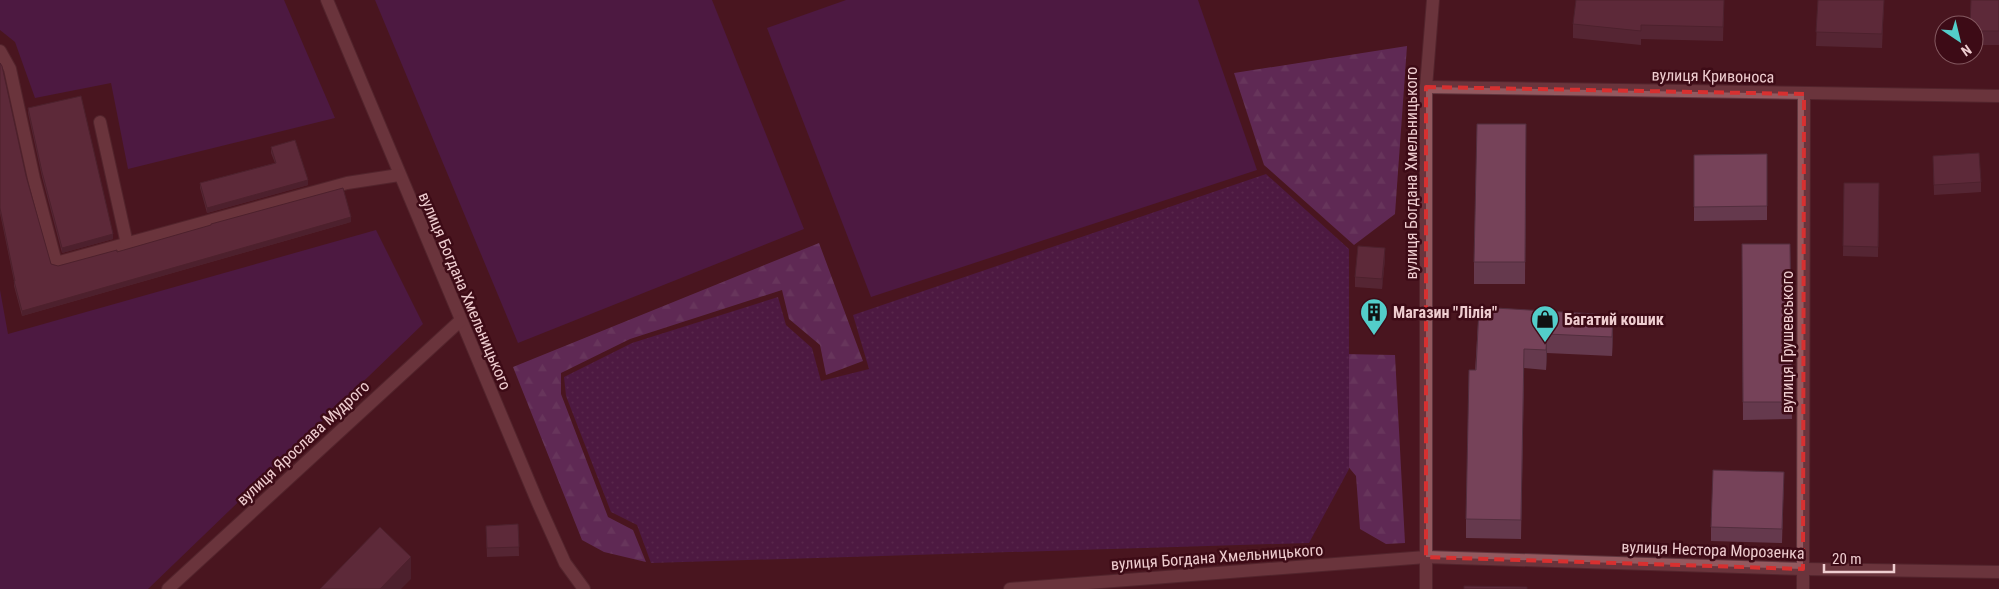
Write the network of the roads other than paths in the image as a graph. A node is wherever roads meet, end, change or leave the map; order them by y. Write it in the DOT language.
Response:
graph roads {
  1 [pos="326,0"];
  2 [pos="1421,0"];
  3 [pos="1433,0"];
  4 [pos="1430,16"];
  5 [pos="0,51"];
  6 [pos="1426,87"];
  7 [pos="1804,94"];
  8 [pos="1999,96"];
  9 [pos="100,122"];
  10 [pos="399,175"];
  11 [pos="127,244"];
  12 [pos="460,321"];
  13 [pos="1426,557"];
  14 [pos="1803,569"];
  15 [pos="1999,572"];
  16 [pos="168,589"];
  17 [pos="584,589"];
  18 [pos="1010,589"];
  19 [pos="1426,589"];
  20 [pos="1803,589"];
  1 -- 10 [label="street, вулиця Богдана Хмельницького"];
  2 -- 4 [label="street"];
  3 -- 4 [label="street, вулиця Богдана Хмельницького"];
  4 -- 6 [label="street, вулиця Богдана Хмельницького"];
  5 -- 11 [label="street"];
  6 -- 7 [label="street, вулиця Кривоноса"];
  6 -- 13 [label="street, вулиця Богдана Хмельницького"];
  7 -- 8 [label="street, вулиця Кривоноса"];
  7 -- 14 [label="street, вулиця Грушевського"];
  9 -- 11 [label="street"];
  10 -- 11 [label="street"];
  10 -- 12 [label="street, вулиця Богдана Хмельницького"];
  12 -- 16 [label="street, вулиця Ярослава Мудрого"];
  12 -- 17 [label="street, вулиця Богдана Хмельницького"];
  13 -- 14 [label="street, вулиця Нестора Морозенка"];
  13 -- 18 [label="street, вулиця Богдана Хмельницького"];
  13 -- 19 [label="street, вулиця Богдана Хмельницького"];
  14 -- 15 [label="street, вулиця Нестора Морозенка"];
  14 -- 20 [label="street, вулиця Грушевського"];
}
